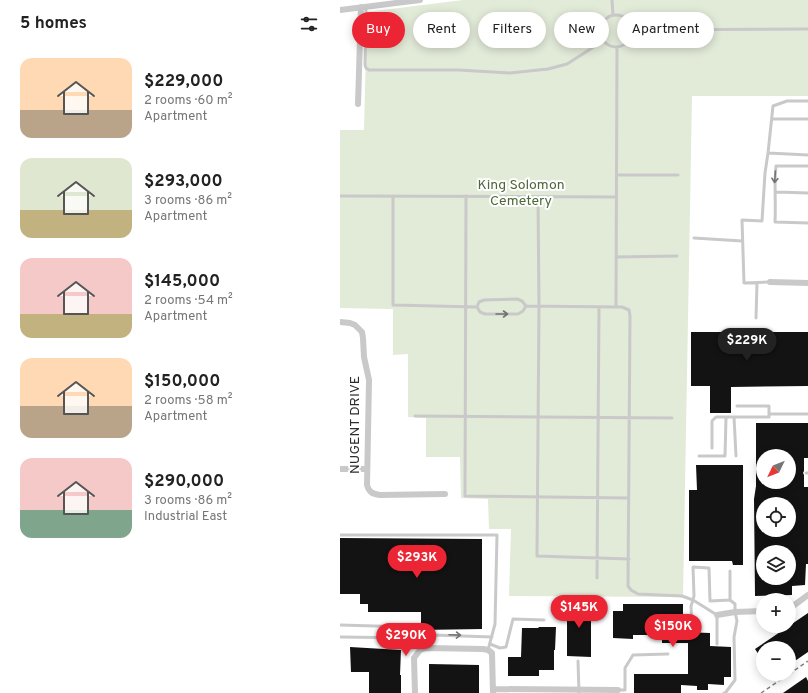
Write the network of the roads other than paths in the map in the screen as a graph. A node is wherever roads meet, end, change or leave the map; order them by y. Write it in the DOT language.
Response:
graph roads {
  1 [pos="420,0"];
  2 [pos="612,0"];
  3 [pos="387,2"];
  4 [pos="363,7"];
  5 [pos="340,10"];
  6 [pos="613,15"];
  7 [pos="617,15"];
  8 [pos="609,17"];
  9 [pos="808,29"];
  10 [pos="714,30"];
  11 [pos="592,48"];
  12 [pos="618,48"];
  13 [pos="808,101"];
  14 [pos="358,104"];
  15 [pos="772,119"];
  16 [pos="808,119"];
  17 [pos="768,153"];
  18 [pos="808,155"];
  19 [pos="808,166"];
  20 [pos="678,175"];
  21 [pos="616,176"];
  22 [pos="776,192"];
  23 [pos="808,193"];
  24 [pos="340,196"];
  25 [pos="393,196"];
  26 [pos="466,196"];
  27 [pos="538,197"];
  28 [pos="616,197"];
  29 [pos="808,223"];
  30 [pos="694,238"];
  31 [pos="742,241"];
  32 [pos="677,256"];
  33 [pos="616,257"];
  34 [pos="757,282"];
  35 [pos="770,282"];
  36 [pos="808,283"];
  37 [pos="466,306"];
  38 [pos="526,306"];
  39 [pos="539,306"];
  40 [pos="477,307"];
  41 [pos="598,307"];
  42 [pos="616,307"];
  43 [pos="756,318"];
  44 [pos="340,322"];
  45 [pos="737,406"];
  46 [pos="769,414"];
  47 [pos="808,414"];
  48 [pos="415,416"];
  49 [pos="465,416"];
  50 [pos="538,417"];
  51 [pos="599,417"];
  52 [pos="630,417"];
  53 [pos="734,417"];
  54 [pos="672,418"];
  55 [pos="726,418"];
  56 [pos="712,448"];
  57 [pos="699,456"];
  58 [pos="736,456"];
  59 [pos="340,469"];
  60 [pos="368,469"];
  61 [pos="445,494"];
  62 [pos="537,497"];
  63 [pos="598,498"];
  64 [pos="629,498"];
  65 [pos="340,535"];
  66 [pos="597,558"];
  67 [pos="628,558"];
  68 [pos="730,571"];
  69 [pos="597,578"];
  70 [pos="808,596"];
  71 [pos="693,600"];
  72 [pos="730,600"];
  73 [pos="796,604"];
  74 [pos="756,611"];
  75 [pos="735,612"];
  76 [pos="717,615"];
  77 [pos="544,620"];
  78 [pos="340,625"];
  79 [pos="692,629"];
  80 [pos="340,637"];
  81 [pos="492,637"];
  82 [pos="419,640"];
  83 [pos="717,644"];
  84 [pos="487,648"];
  85 [pos="423,649"];
  86 [pos="668,654"];
  87 [pos="578,661"];
  88 [pos="618,690"];
  89 [pos="493,691"];
  90 [pos="578,691"];
  91 [pos="605,691"];
  92 [pos="415,693"];
  93 [pos="724,693"];
  1 -- 3 [label="street"];
  2 -- 6 [label="lane"];
  3 -- 4 [label="street"];
  4 -- 5 [label="street"];
  4 -- 11 [label="lane"];
  4 -- 14 [label="street"];
  6 -- 7 [label="lane"];
  6 -- 8 [label="lane"];
  9 -- 10 [label="lane"];
  12 -- 21 [label="lane"];
  13 -- 15 [label="lane"];
  15 -- 16 [label="lane"];
  15 -- 17 [label="lane"];
  17 -- 18 [label="lane"];
  17 -- 31 [label="lane"];
  19 -- 22 [label="lane, one-way"];
  20 -- 21 [label="lane"];
  21 -- 28 [label="lane"];
  22 -- 23 [label="lane"];
  22 -- 29 [label="lane"];
  24 -- 25 [label="lane"];
  25 -- 26 [label="lane"];
  25 -- 37 [label="lane"];
  26 -- 27 [label="lane"];
  26 -- 37 [label="lane"];
  27 -- 28 [label="lane"];
  27 -- 39 [label="lane"];
  28 -- 33 [label="lane"];
  30 -- 31 [label="lane"];
  31 -- 34 [label="lane"];
  32 -- 33 [label="lane"];
  33 -- 42 [label="lane"];
  34 -- 35 [label="lane"];
  34 -- 43 [label="lane"];
  35 -- 36 [label="street"];
  37 -- 40 [label="lane"];
  37 -- 49 [label="lane"];
  38 -- 39 [label="lane"];
  38 -- 40 [label="lane"];
  40 -- 38 [label="lane, one-way"];
  39 -- 41 [label="lane"];
  39 -- 50 [label="lane"];
  41 -- 42 [label="lane"];
  41 -- 51 [label="lane"];
  42 -- 52 [label="lane"];
  44 -- 60 [label="street, NUGENT DRIVE"];
  45 -- 46 [label="lane"];
  46 -- 47 [label="lane"];
  46 -- 53 [label="lane"];
  48 -- 49 [label="lane"];
  49 -- 50 [label="lane"];
  49 -- 62 [label="lane"];
  50 -- 51 [label="lane"];
  50 -- 62 [label="lane"];
  51 -- 52 [label="lane"];
  51 -- 63 [label="lane"];
  52 -- 54 [label="lane"];
  52 -- 64 [label="lane"];
  53 -- 55 [label="lane"];
  53 -- 58 [label="lane"];
  55 -- 56 [label="lane"];
  55 -- 57 [label="lane"];
  59 -- 60 [label="street"];
  60 -- 61 [label="street, NUGENT DRIVE"];
  62 -- 63 [label="lane"];
  62 -- 66 [label="lane"];
  63 -- 64 [label="lane"];
  63 -- 66 [label="lane"];
  64 -- 67 [label="lane"];
  65 -- 81 [label="lane"];
  66 -- 67 [label="lane"];
  66 -- 69 [label="lane"];
  67 -- 71 [label="lane"];
  68 -- 72 [label="lane"];
  70 -- 73 [label="street"];
  71 -- 72 [label="lane"];
  71 -- 76 [label="lane"];
  71 -- 79 [label="lane"];
  72 -- 75 [label="lane"];
  74 -- 75 [label="street"];
  75 -- 76 [label="street"];
  75 -- 93 [label="lane"];
  76 -- 83 [label="lane"];
  77 -- 84 [label="lane"];
  78 -- 82 [label="lane"];
  80 -- 82 [label="lane"];
  82 -- 81 [label="lane, one-way"];
  81 -- 84 [label="lane"];
  82 -- 85 [label="lane"];
  84 -- 85 [label="street"];
  84 -- 89 [label="street"];
  85 -- 92 [label="street"];
  86 -- 88 [label="lane"];
  87 -- 90 [label="lane"];
  88 -- 91 [label="street"];
  89 -- 90 [label="street"];
  90 -- 91 [label="street"];
}
